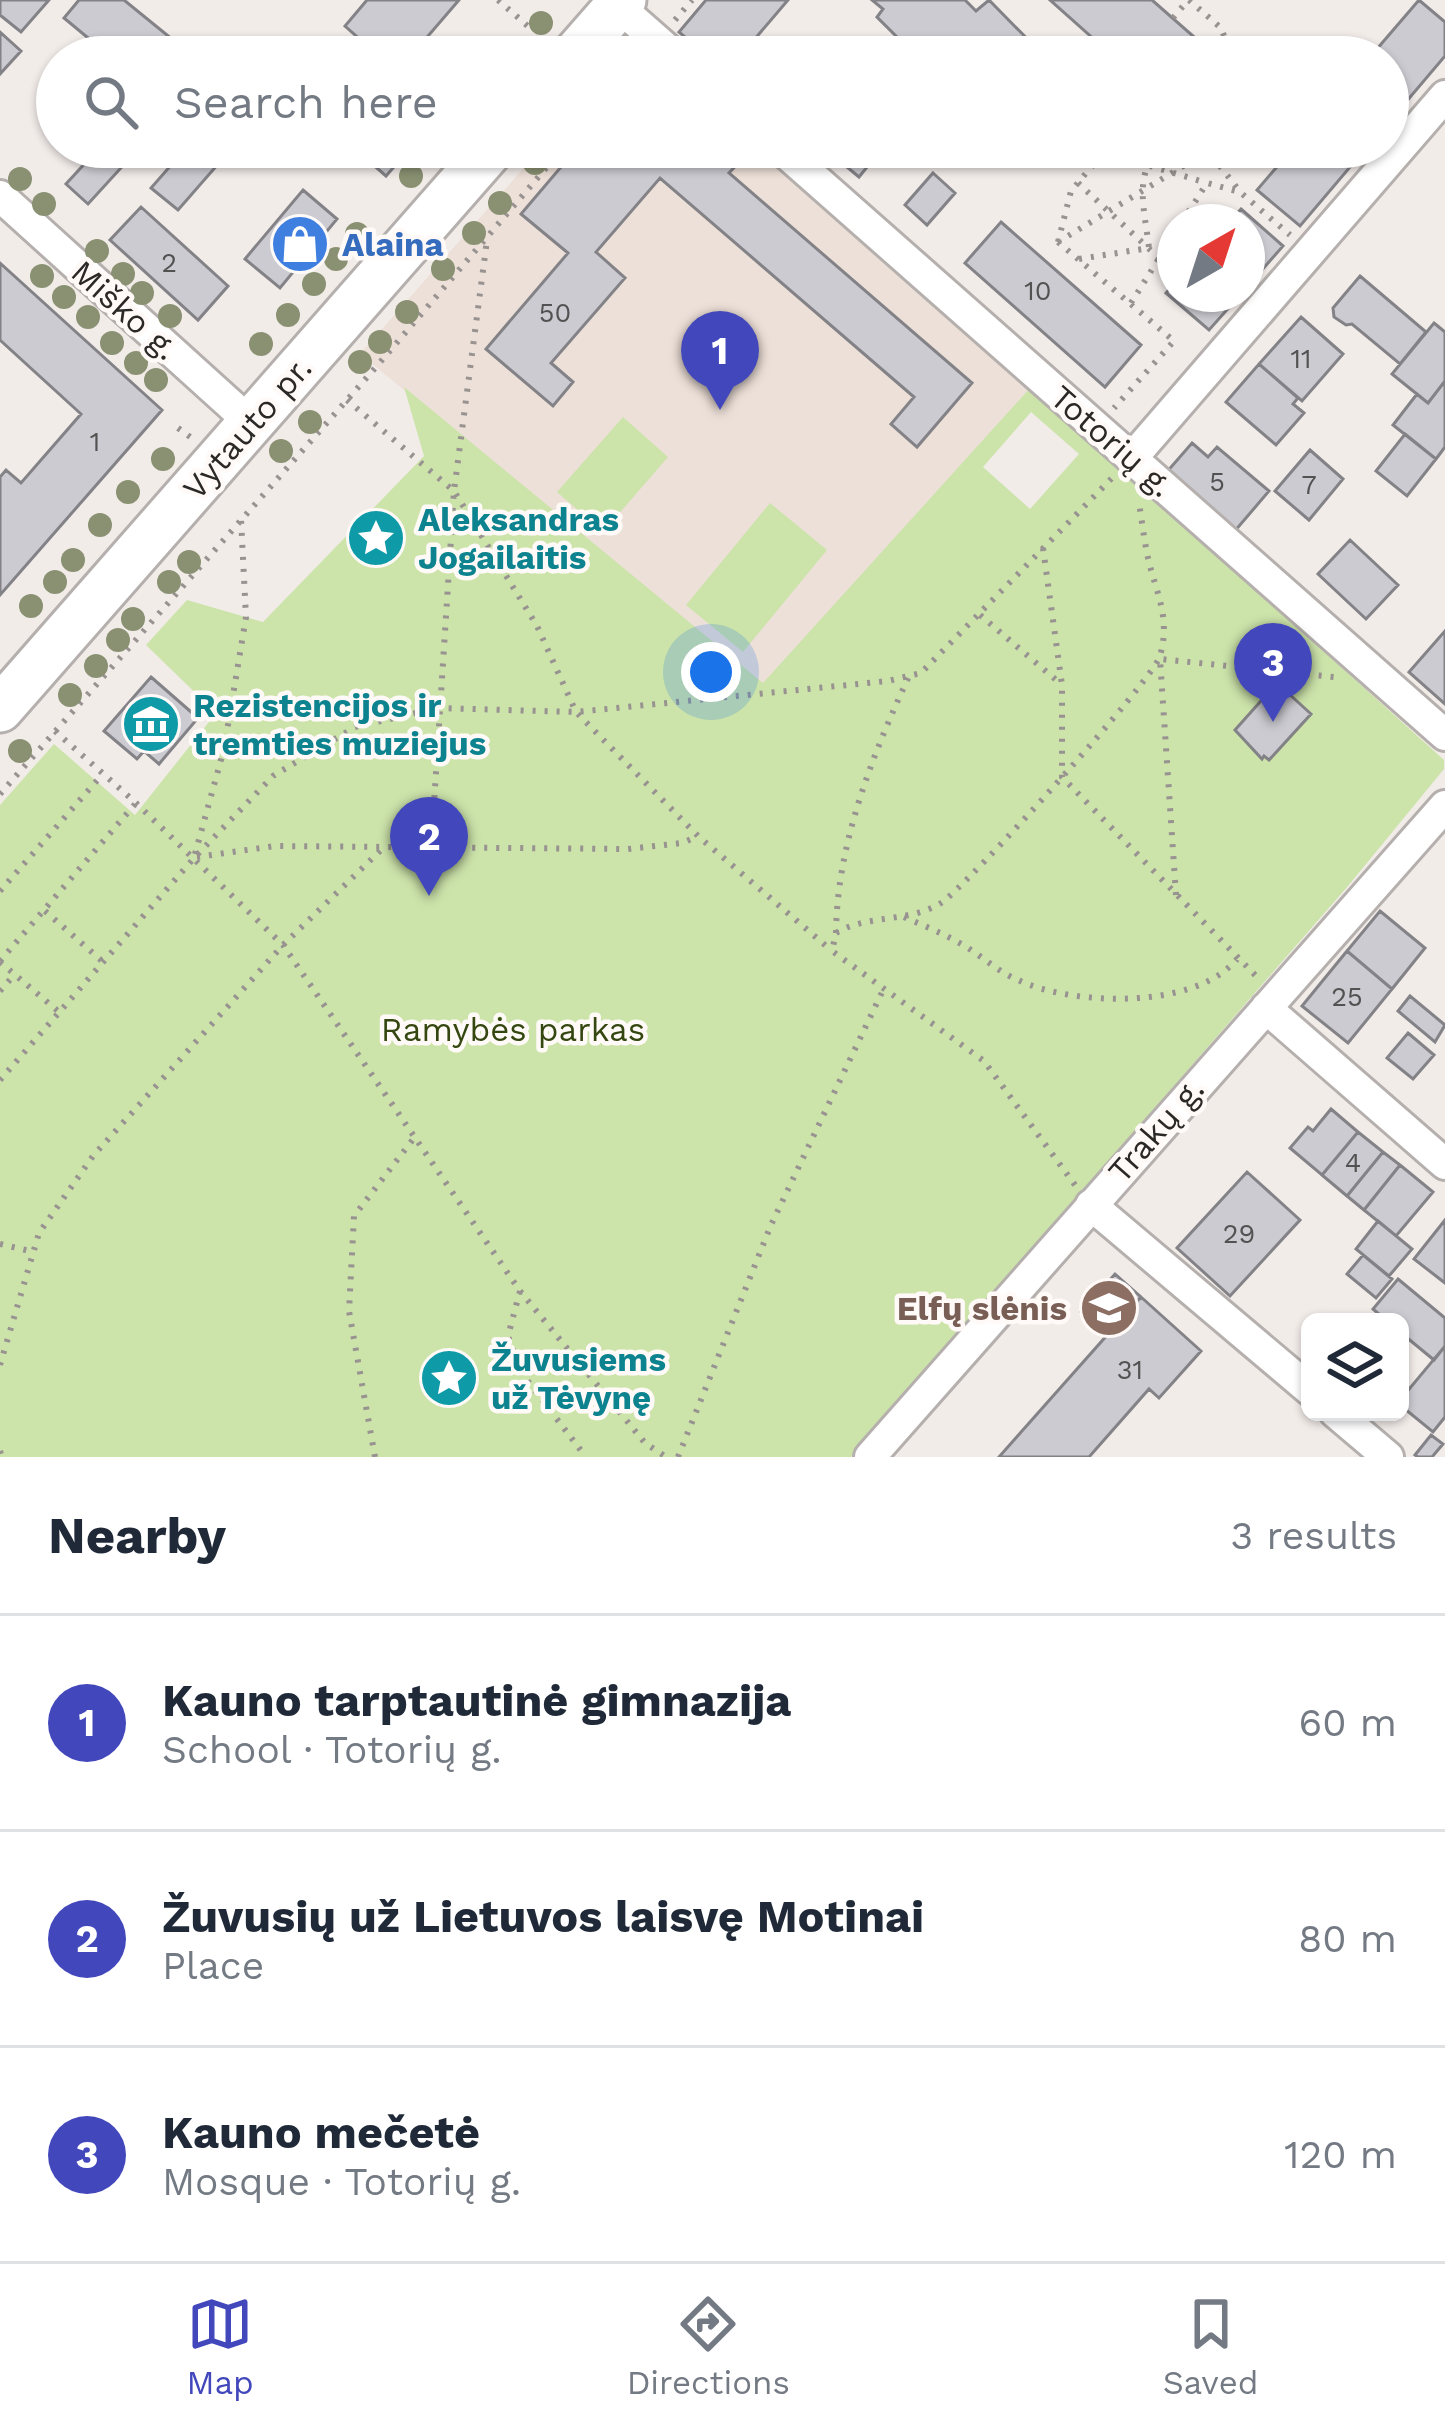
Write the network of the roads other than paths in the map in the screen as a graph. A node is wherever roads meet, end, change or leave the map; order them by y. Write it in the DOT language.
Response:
graph roads {
  1 [pos="621,3"];
  2 [pos="592,36"];
  3 [pos="655,36"];
  4 [pos="1445,96"];
  5 [pos="1409,137"];
  6 [pos="475,168"];
  7 [pos="802,168"];
  8 [pos="1382,168"];
  9 [pos="0,196"];
  10 [pos="251,423"];
  11 [pos="1132,458"];
  12 [pos="0,709"];
  13 [pos="1445,735"];
  14 [pos="1445,806"];
  15 [pos="1271,1002"];
  16 [pos="1445,1164"];
  17 [pos="1091,1205"];
  18 [pos="1301,1382"];
  19 [pos="1346,1421"];
  20 [pos="870,1457"];
  21 [pos="1388,1457"];
  1 -- 2 [label="main road"];
  1 -- 3 [label="street"];
  4 -- 5 [label="street"];
  6 -- 10 [label="main road, Vytauto pr."];
  7 -- 11 [label="street, Totorių g."];
  8 -- 11 [label="street"];
  9 -- 10 [label="street, Miško g."];
  10 -- 12 [label="main road, Vytauto pr."];
  11 -- 13 [label="street, Totorių g."];
  14 -- 15 [label="street, Trakų g."];
  15 -- 16 [label="street"];
  15 -- 17 [label="street, Trakų g."];
  17 -- 18 [label="street"];
  17 -- 20 [label="street, Trakų g."];
  19 -- 21 [label="street"];
}
